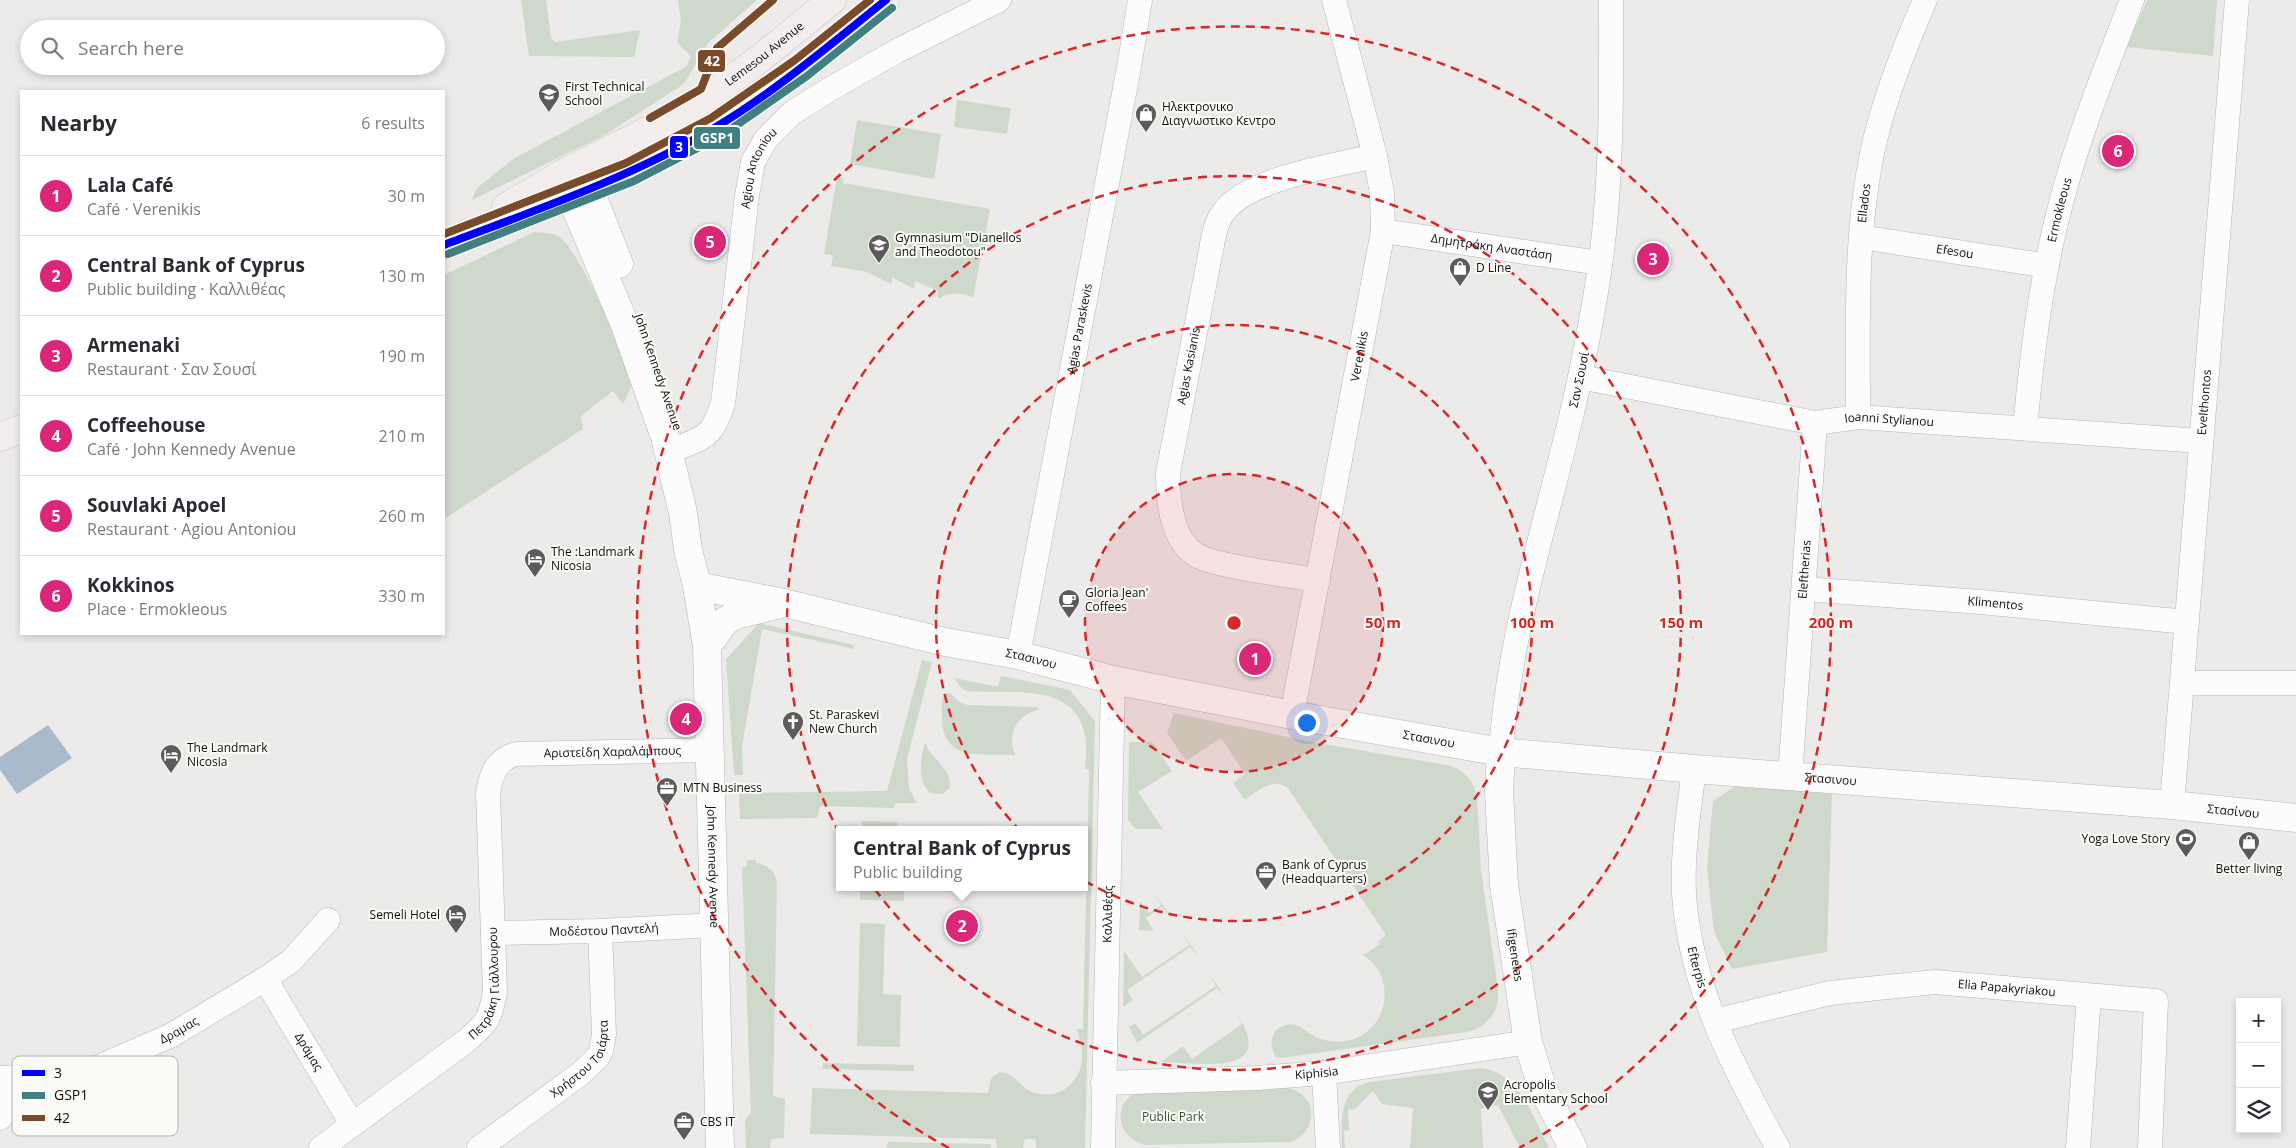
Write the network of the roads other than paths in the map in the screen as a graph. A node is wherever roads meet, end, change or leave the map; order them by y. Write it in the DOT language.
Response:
graph roads {
  1 [pos="832,0"];
  2 [pos="886,0"];
  3 [pos="999,0"];
  4 [pos="1140,0"];
  5 [pos="1334,0"];
  6 [pos="1611,0"];
  7 [pos="1925,0"];
  8 [pos="2132,0"];
  9 [pos="2237,0"];
  10 [pos="1375,156"];
  11 [pos="576,181"];
  12 [pos="1383,231"];
  13 [pos="1862,237"];
  14 [pos="445,245"];
  15 [pos="1600,263"];
  16 [pos="2047,266"];
  17 [pos="1580,378"];
  18 [pos="1858,417"];
  19 [pos="1815,423"];
  20 [pos="2025,428"];
  21 [pos="20,429"];
  22 [pos="0,437"];
  23 [pos="2201,441"];
  24 [pos="683,446"];
  25 [pos="1318,580"];
  26 [pos="697,586"];
  27 [pos="1804,589"];
  28 [pos="784,603"];
  29 [pos="2187,622"];
  30 [pos="707,646"];
  31 [pos="1018,655"];
  32 [pos="1113,680"];
  33 [pos="2182,683"];
  34 [pos="2296,683"];
  35 [pos="1292,715"];
  36 [pos="710,750"];
  37 [pos="1501,752"];
  38 [pos="516,754"];
  39 [pos="1694,769"];
  40 [pos="1790,777"];
  41 [pos="2172,805"];
  42 [pos="2296,818"];
  43 [pos="328,920"];
  44 [pos="716,925"];
  45 [pos="600,931"];
  46 [pos="494,933"];
  47 [pos="265,979"];
  48 [pos="2089,996"];
  49 [pos="1715,1021"];
  50 [pos="1528,1042"];
  51 [pos="125,1056"];
  52 [pos="1324,1073"];
  53 [pos="3,1078"];
  54 [pos="1103,1083"];
  55 [pos="0,1118"];
  56 [pos="352,1124"];
  57 [pos="321,1148"];
  58 [pos="479,1148"];
  59 [pos="720,1148"];
  60 [pos="1102,1148"];
  61 [pos="1328,1148"];
  62 [pos="1573,1148"];
  63 [pos="1778,1148"];
  64 [pos="2078,1148"];
  65 [pos="2150,1148"];
  1 -- 11 [label="main road, Lemesou Avenue"];
  2 -- 11 [label="main road"];
  3 -- 24 [label="street, Agiou Antoniou"];
  4 -- 31 [label="street, Agias Paraskevis"];
  5 -- 10 [label="street, Verenikis"];
  6 -- 15 [label="street, Σαν Σουσί"];
  7 -- 13 [label="street, Ellados"];
  8 -- 16 [label="street, Ermokleous"];
  9 -- 23 [label="street, Evelthontos"];
  10 -- 12 [label="street, Verenikis"];
  10 -- 25 [label="street, Agias Kasianis"];
  11 -- 14 [label="main road"];
  11 -- 24 [label="street, John Kennedy Avenue"];
  11 -- 26 [label="street, John Kennedy Avenue"];
  12 -- 15 [label="street, Δημητράκη Αναστάση"];
  12 -- 25 [label="street, Verenikis"];
  13 -- 16 [label="street, Efesou"];
  13 -- 18 [label="street, Ellados"];
  15 -- 17 [label="street, Σαν Σουσί"];
  16 -- 20 [label="street, Ermokleous"];
  17 -- 19 [label="street, Ioanni Stylianou"];
  17 -- 37 [label="street, Σαν Σουσί"];
  18 -- 19 [label="street, Ioanni Stylianou"];
  18 -- 20 [label="street, Ioanni Stylianou"];
  19 -- 27 [label="street, Eleftherias"];
  20 -- 23 [label="street, Ioanni Stylianou"];
  21 -- 22 [label="main road"];
  23 -- 29 [label="street, Evelthontos"];
  24 -- 26 [label="street, John Kennedy Avenue"];
  25 -- 35 [label="street, Verenikis"];
  26 -- 28 [label="street, Στασινου"];
  26 -- 30 [label="street, John Kennedy Avenue"];
  27 -- 29 [label="street, Klimentos"];
  27 -- 40 [label="street, Eleftherias"];
  28 -- 30 [label="street"];
  28 -- 31 [label="street, Στασινου"];
  29 -- 33 [label="street, Evelthontos"];
  30 -- 36 [label="street, John Kennedy Avenue"];
  31 -- 32 [label="street, Στασινου"];
  32 -- 35 [label="street, Στασινου"];
  32 -- 54 [label="street, Καλλιθέας"];
  33 -- 34 [label="street"];
  33 -- 41 [label="street, Evelthontos"];
  35 -- 37 [label="street, Στασινου"];
  36 -- 38 [label="street, Αριστείδη Χαραλάμπους"];
  36 -- 44 [label="street, John Kennedy Avenue"];
  37 -- 39 [label="street, Στασινου"];
  37 -- 50 [label="street, Ifigeneias"];
  38 -- 46 [label="street, Πετράκη Γιάλλουρου"];
  39 -- 40 [label="street, Στασινου"];
  39 -- 49 [label="street, Efterpis"];
  40 -- 41 [label="street, Στασινου"];
  41 -- 42 [label="street, Στασίνου"];
  43 -- 47 [label="street, Δραμας"];
  44 -- 45 [label="street, Μοδέστου Παντελή"];
  44 -- 59 [label="street, John Kennedy Avenue"];
  45 -- 46 [label="street, Μοδέστου Παντελή"];
  45 -- 58 [label="street, Χρήστου Τσιάρτα"];
  46 -- 56 [label="street, Πετράκη Γιάλλουρου"];
  47 -- 51 [label="street, Δραμας"];
  47 -- 56 [label="street, Δράμας"];
  48 -- 49 [label="street, Elia Papakyriakou"];
  48 -- 64 [label="street"];
  48 -- 65 [label="street, Elia Papakyriakou"];
  49 -- 63 [label="street, Efterpis"];
  50 -- 52 [label="street, Kiphisia"];
  50 -- 62 [label="street, Ifigeneias"];
  52 -- 54 [label="street, Kiphisia"];
  52 -- 61 [label="street"];
  53 -- 55 [label="street"];
  54 -- 60 [label="street, Καλλιθέας"];
  56 -- 57 [label="street, Πετράκη Γιάλλουρου"];
}
